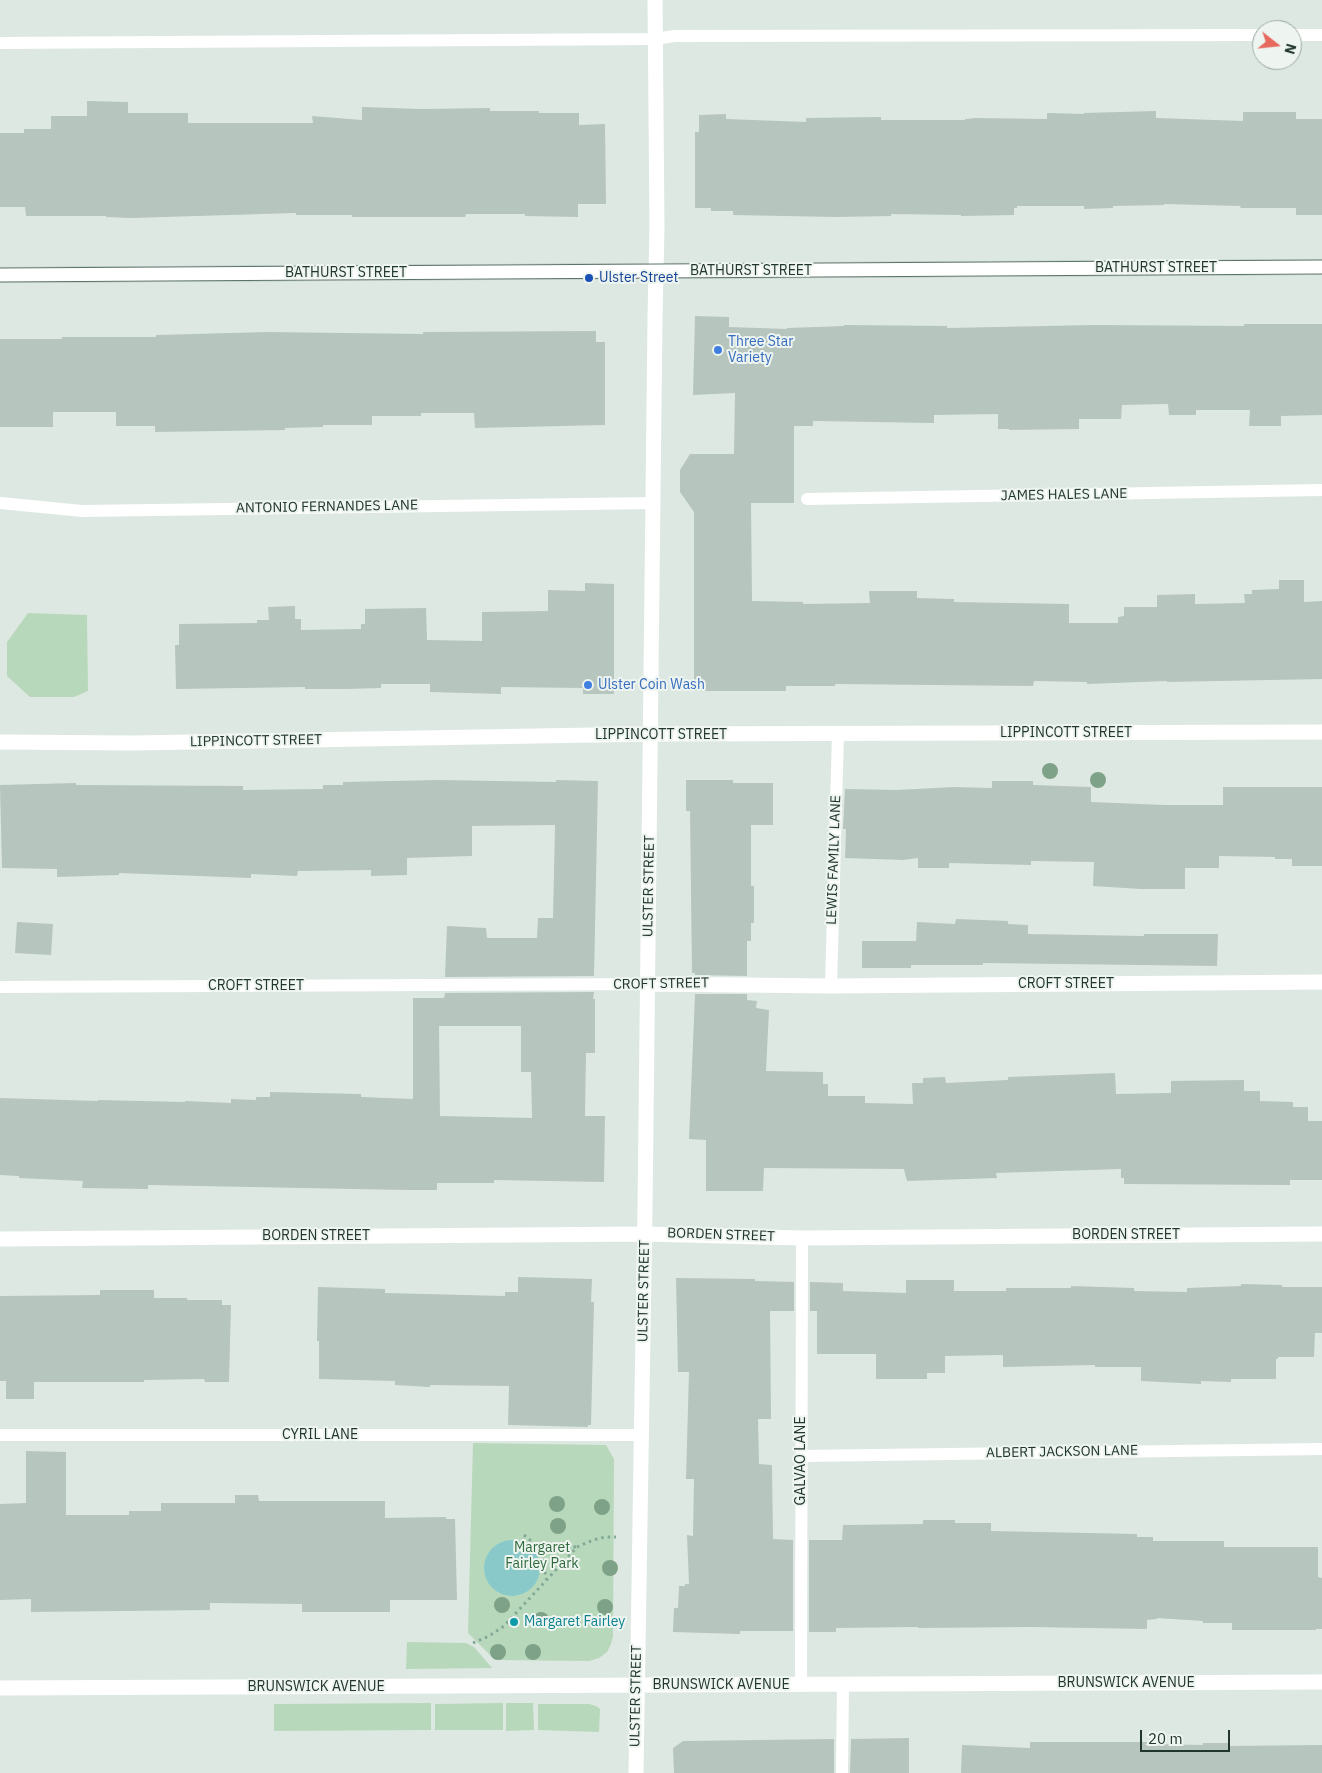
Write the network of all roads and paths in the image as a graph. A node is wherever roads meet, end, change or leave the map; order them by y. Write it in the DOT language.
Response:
graph roads {
  1 [pos="655,0"];
  2 [pos="1252,35"];
  3 [pos="1302,35"];
  4 [pos="1322,35"];
  5 [pos="655,38"];
  6 [pos="0,43"];
  7 [pos="1322,267"];
  8 [pos="656,272"];
  9 [pos="0,275"];
  10 [pos="1322,490"];
  11 [pos="807,499"];
  12 [pos="0,503"];
  13 [pos="654,503"];
  14 [pos="1322,732"];
  15 [pos="650,734"];
  16 [pos="838,734"];
  17 [pos="0,742"];
  18 [pos="1322,982"];
  19 [pos="648,984"];
  20 [pos="831,986"];
  21 [pos="0,988"];
  22 [pos="645,1234"];
  23 [pos="1322,1234"];
  24 [pos="802,1238"];
  25 [pos="0,1239"];
  26 [pos="0,1435"];
  27 [pos="641,1435"];
  28 [pos="1322,1449"];
  29 [pos="801,1456"];
  30 [pos="524,1535"];
  31 [pos="620,1537"];
  32 [pos="577,1547"];
  33 [pos="542,1550"];
  34 [pos="546,1580"];
  35 [pos="473,1643"];
  36 [pos="1322,1682"];
  37 [pos="636,1684"];
  38 [pos="843,1684"];
  39 [pos="801,1685"];
  40 [pos="0,1688"];
  41 [pos="636,1773"];
  42 [pos="842,1773"];
  1 -- 5 [label="street, ULSTER STREET"];
  2 -- 5 [label="lane"];
  3 -- 4 [label="lane"];
  5 -- 6 [label="lane"];
  5 -- 8 [label="street, ULSTER STREET"];
  7 -- 8 [label="street, BATHURST STREET"];
  8 -- 9 [label="street, BATHURST STREET"];
  8 -- 13 [label="street, ULSTER STREET"];
  10 -- 11 [label="lane, JAMES HALES LANE"];
  12 -- 13 [label="lane, ANTONIO FERNANDES LANE"];
  13 -- 15 [label="street, ULSTER STREET"];
  14 -- 16 [label="street, LIPPINCOTT STREET"];
  15 -- 16 [label="street, LIPPINCOTT STREET"];
  15 -- 17 [label="street, LIPPINCOTT STREET"];
  15 -- 19 [label="street, ULSTER STREET"];
  16 -- 20 [label="lane, LEWIS FAMILY LANE"];
  18 -- 20 [label="street, CROFT STREET"];
  19 -- 20 [label="street, CROFT STREET"];
  19 -- 21 [label="lane, CROFT STREET"];
  19 -- 22 [label="street, ULSTER STREET"];
  22 -- 24 [label="street, BORDEN STREET"];
  22 -- 25 [label="street, BORDEN STREET"];
  22 -- 27 [label="street, ULSTER STREET"];
  23 -- 24 [label="street, BORDEN STREET"];
  24 -- 29 [label="lane, GALVAO LANE"];
  26 -- 27 [label="lane, CYRIL LANE"];
  27 -- 37 [label="street, ULSTER STREET"];
  28 -- 29 [label="lane, ALBERT JACKSON LANE"];
  29 -- 39 [label="lane, GALVAO LANE"];
  30 -- 33 [label="path"];
  31 -- 32 [label="path"];
  32 -- 33 [label="path"];
  32 -- 34 [label="path"];
  33 -- 34 [label="path"];
  34 -- 35 [label="path"];
  36 -- 38 [label="street, BRUNSWICK AVENUE"];
  37 -- 39 [label="street, BRUNSWICK AVENUE"];
  37 -- 40 [label="street, BRUNSWICK AVENUE"];
  37 -- 41 [label="street, ULSTER STREET"];
  38 -- 39 [label="street, BRUNSWICK AVENUE"];
  38 -- 42 [label="lane"];
}
